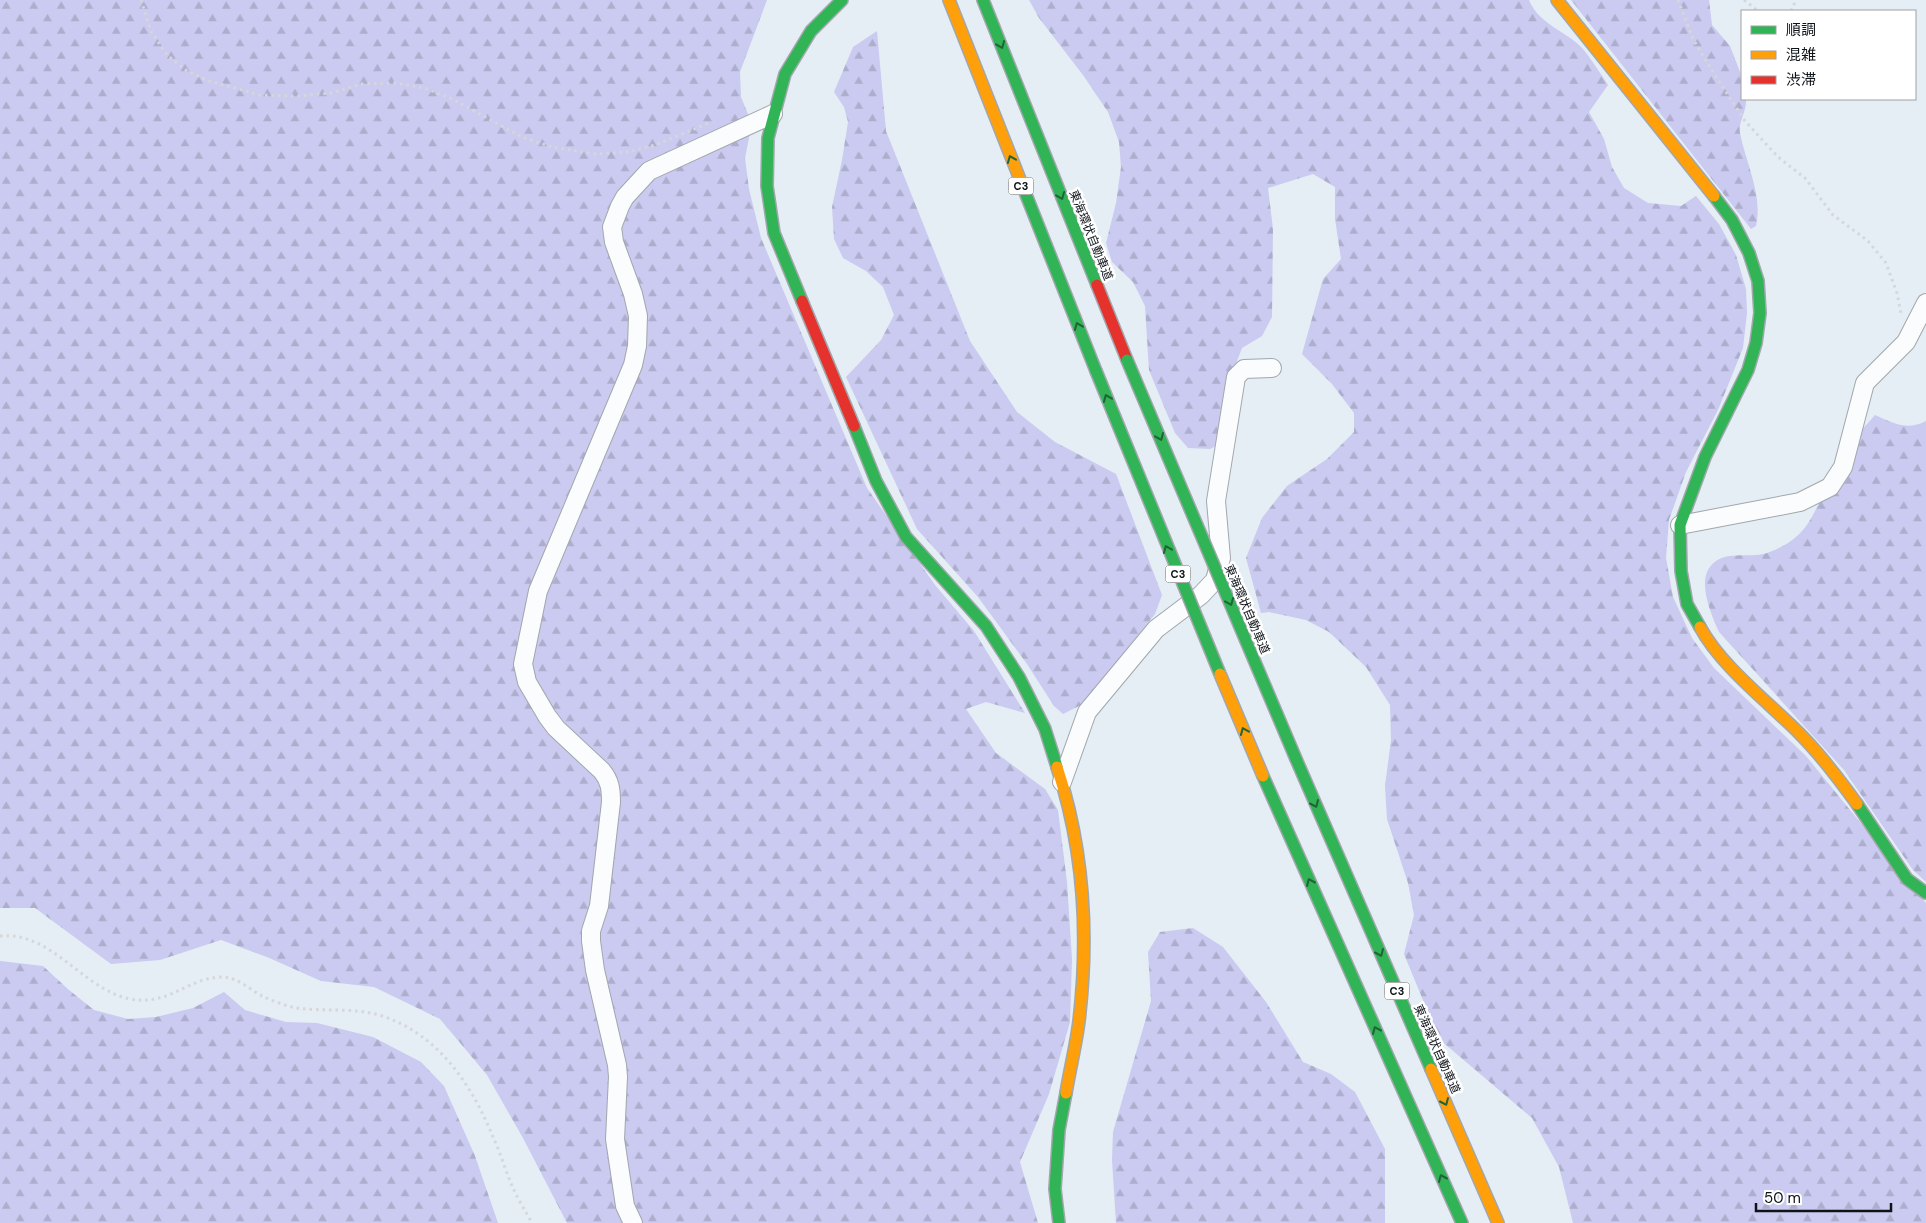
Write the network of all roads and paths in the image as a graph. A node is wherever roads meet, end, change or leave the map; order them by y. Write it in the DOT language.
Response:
graph roads {
  1 [pos="141,0"];
  2 [pos="842,0"];
  3 [pos="949,0"];
  4 [pos="983,0"];
  5 [pos="1557,0"];
  6 [pos="1678,0"];
  7 [pos="1744,0"];
  8 [pos="1757,10"];
  9 [pos="773,114"];
  10 [pos="711,122"];
  11 [pos="1926,303"];
  12 [pos="1906,342"];
  13 [pos="1272,368"];
  14 [pos="1680,525"];
  15 [pos="1062,782"];
  16 [pos="1926,893"];
  17 [pos="0,936"];
  18 [pos="532,1223"];
  19 [pos="633,1223"];
  20 [pos="1059,1223"];
  21 [pos="1462,1223"];
  22 [pos="1498,1223"];
  1 -- 10 [label="path"];
  2 -- 9 [label="main road"];
  21 -- 3 [label="main road, C3, one-way, bridge"];
  4 -- 22 [label="main road, 東海環状自動車道 / C3, one-way, bridge"];
  5 -- 14 [label="main road"];
  6 -- 12 [label="path"];
  7 -- 8 [label="path"];
  9 -- 15 [label="main road"];
  9 -- 19 [label="street"];
  11 -- 12 [label="street"];
  12 -- 14 [label="street"];
  13 -- 15 [label="street"];
  14 -- 16 [label="main road"];
  15 -- 20 [label="main road"];
  17 -- 18 [label="path"];
}
